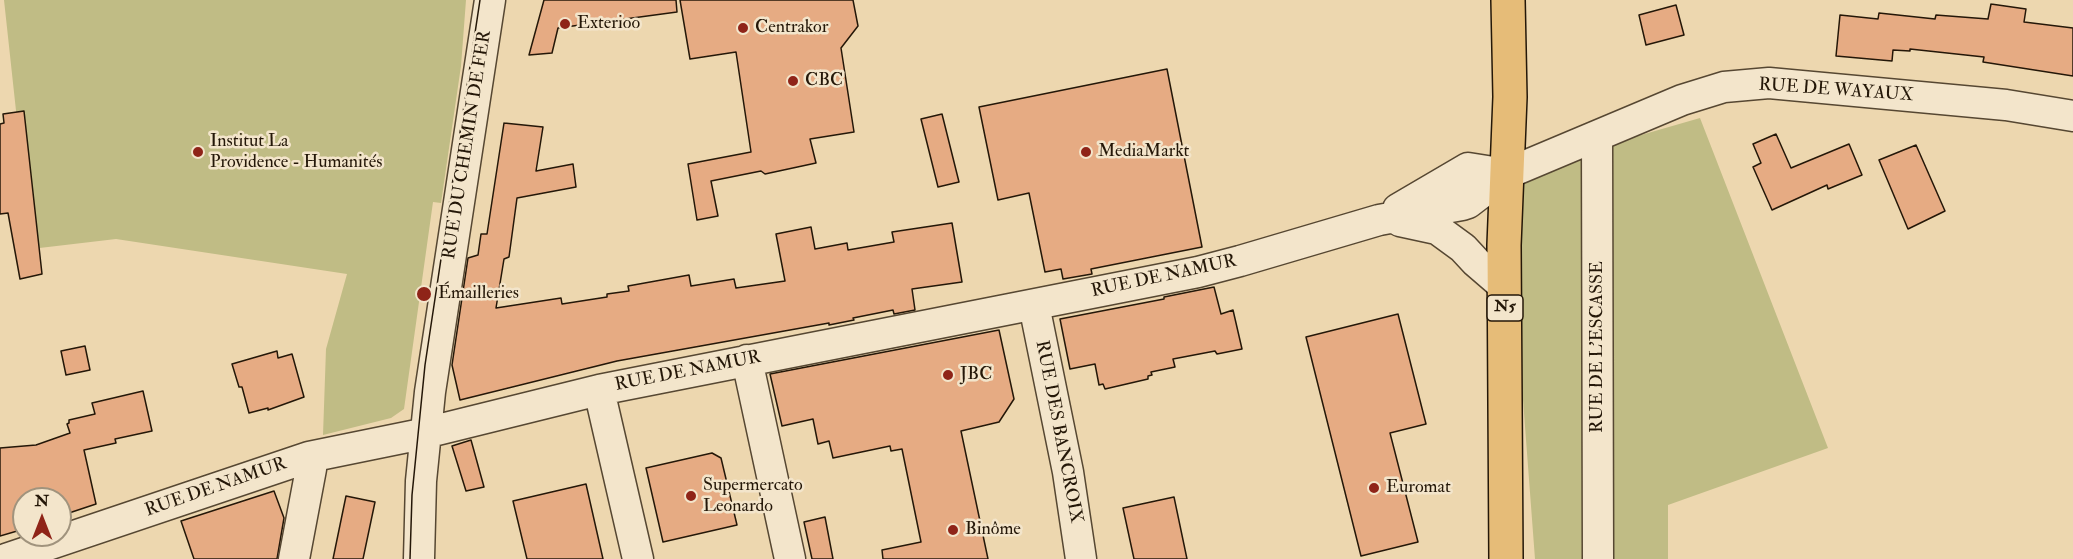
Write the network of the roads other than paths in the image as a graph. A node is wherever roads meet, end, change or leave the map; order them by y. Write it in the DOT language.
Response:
graph roads {
  1 [pos="490,0"];
  2 [pos="1508,0"];
  3 [pos="2073,116"];
  4 [pos="1597,136"];
  5 [pos="1506,174"];
  6 [pos="1379,220"];
  7 [pos="1505,286"];
  8 [pos="1034,305"];
  9 [pos="747,360"];
  10 [pos="599,390"];
  11 [pos="426,433"];
  12 [pos="309,457"];
  13 [pos="6,559"];
  14 [pos="294,559"];
  15 [pos="418,559"];
  16 [pos="638,559"];
  17 [pos="790,559"];
  18 [pos="1081,559"];
  19 [pos="1506,559"];
  20 [pos="1598,559"];
  1 -- 11 [label="street, RUE DU CHEMIN DE FER"];
  2 -- 5 [label="main road, N5"];
  3 -- 4 [label="street, RUE DE WAYAUX"];
  4 -- 5 [label="street, RUE DE WAYAUX"];
  4 -- 20 [label="street, RUE DE L'ESCASSE"];
  5 -- 6 [label="street"];
  5 -- 7 [label="main road, N5"];
  6 -- 7 [label="street, RUE DE NAMUR"];
  6 -- 8 [label="street, RUE DE NAMUR"];
  7 -- 19 [label="main road, N5"];
  8 -- 9 [label="street, RUE DE NAMUR"];
  8 -- 18 [label="street, RUE DES BANCROIX"];
  9 -- 10 [label="street, RUE DE NAMUR"];
  9 -- 17 [label="street"];
  10 -- 11 [label="street, RUE DE NAMUR"];
  10 -- 16 [label="street"];
  11 -- 12 [label="street, RUE DE NAMUR"];
  11 -- 15 [label="street, RUE DU CHEMIN DE FER"];
  12 -- 13 [label="street, RUE DE NAMUR"];
  12 -- 14 [label="street"];
}
